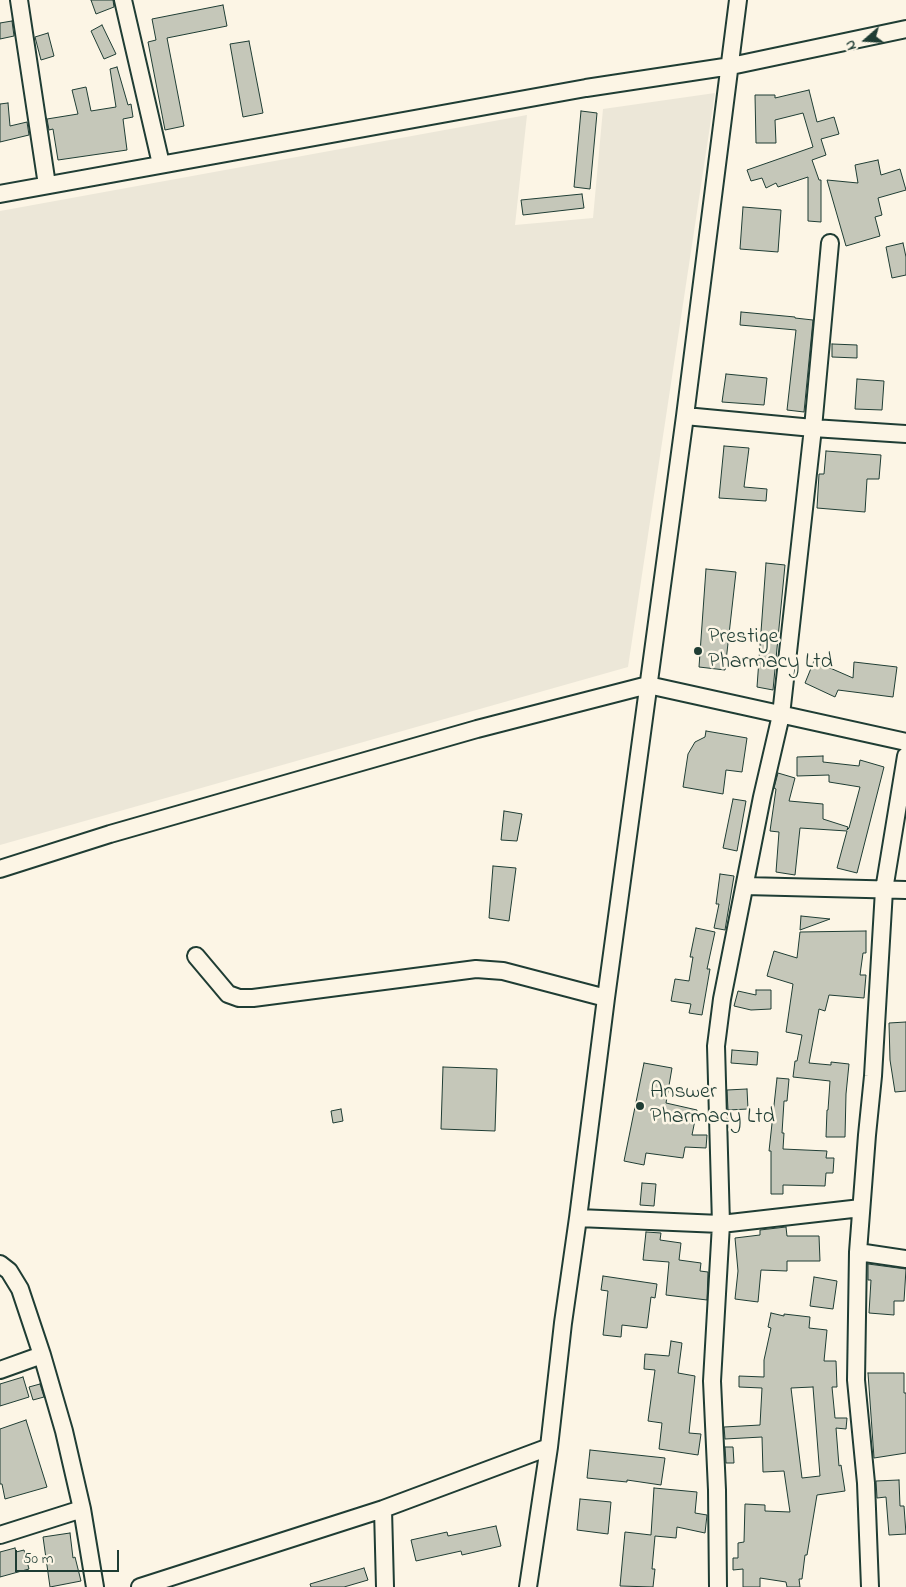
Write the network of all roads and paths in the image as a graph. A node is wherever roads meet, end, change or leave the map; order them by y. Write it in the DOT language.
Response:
graph roads {
  1 [pos="20,0"];
  2 [pos="124,0"];
  3 [pos="738,0"];
  4 [pos="906,28"];
  5 [pos="731,66"];
  6 [pos="161,164"];
  7 [pos="48,185"];
  8 [pos="0,194"];
  9 [pos="830,243"];
  10 [pos="684,416"];
  11 [pos="813,428"];
  12 [pos="906,434"];
  13 [pos="648,686"];
  14 [pos="781,715"];
  15 [pos="906,742"];
  16 [pos="906,756"];
  17 [pos="0,870"];
  18 [pos="745,886"];
  19 [pos="884,890"];
  20 [pos="906,890"];
  21 [pos="196,956"];
  22 [pos="606,998"];
  23 [pos="861,1208"];
  24 [pos="578,1218"];
  25 [pos="721,1224"];
  26 [pos="858,1252"];
  27 [pos="906,1259"];
  28 [pos="0,1264"];
  29 [pos="42,1355"];
  30 [pos="0,1370"];
  31 [pos="549,1447"];
  32 [pos="82,1509"];
  33 [pos="383,1509"];
  34 [pos="0,1535"];
  35 [pos="95,1587"];
  36 [pos="140,1587"];
  37 [pos="385,1587"];
  38 [pos="528,1587"];
  39 [pos="718,1587"];
  40 [pos="870,1587"];
  1 -- 7 [label="street"];
  2 -- 6 [label="street"];
  3 -- 5 [label="street"];
  4 -- 5 [label="street"];
  5 -- 6 [label="street"];
  5 -- 10 [label="street"];
  6 -- 7 [label="street"];
  7 -- 8 [label="street"];
  9 -- 11 [label="street"];
  10 -- 11 [label="street"];
  10 -- 13 [label="street"];
  11 -- 12 [label="street"];
  11 -- 14 [label="street"];
  13 -- 14 [label="street"];
  13 -- 17 [label="street"];
  13 -- 22 [label="street"];
  14 -- 15 [label="street"];
  14 -- 18 [label="street"];
  16 -- 19 [label="street"];
  18 -- 19 [label="street"];
  18 -- 25 [label="street"];
  19 -- 20 [label="street"];
  19 -- 23 [label="street"];
  21 -- 22 [label="street"];
  22 -- 24 [label="street"];
  23 -- 25 [label="street"];
  23 -- 26 [label="street"];
  24 -- 25 [label="street"];
  24 -- 31 [label="street"];
  25 -- 39 [label="street"];
  26 -- 27 [label="street"];
  26 -- 40 [label="street"];
  28 -- 29 [label="street"];
  29 -- 30 [label="street"];
  29 -- 32 [label="street"];
  31 -- 33 [label="street"];
  31 -- 38 [label="street"];
  32 -- 34 [label="street"];
  32 -- 35 [label="street"];
  33 -- 36 [label="street"];
  33 -- 37 [label="street"];
}
